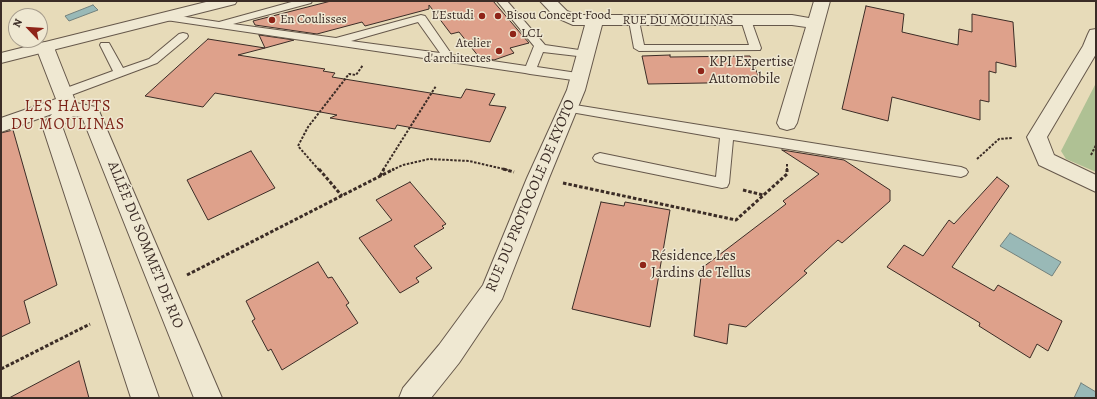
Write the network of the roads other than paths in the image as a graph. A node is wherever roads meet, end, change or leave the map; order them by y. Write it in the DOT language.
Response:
graph roads {
  1 [pos="206,1"];
  2 [pos="229,1"];
  3 [pos="308,1"];
  4 [pos="502,1"];
  5 [pos="548,1"];
  6 [pos="822,1"];
  7 [pos="166,17"];
  8 [pos="595,20"];
  9 [pos="746,20"];
  10 [pos="634,21"];
  11 [pos="815,24"];
  12 [pos="217,25"];
  13 [pos="1096,34"];
  14 [pos="183,36"];
  15 [pos="333,42"];
  16 [pos="105,46"];
  17 [pos="48,47"];
  18 [pos="43,48"];
  19 [pos="47,48"];
  20 [pos="539,48"];
  21 [pos="1,50"];
  22 [pos="586,54"];
  23 [pos="1,58"];
  24 [pos="449,59"];
  25 [pos="530,71"];
  26 [pos="120,74"];
  27 [pos="580,77"];
  28 [pos="66,102"];
  29 [pos="569,108"];
  30 [pos="787,123"];
  31 [pos="1,124"];
  32 [pos="727,135"];
  33 [pos="600,158"];
  34 [pos="961,172"];
  35 [pos="1096,184"];
  36 [pos="145,398"];
  37 [pos="208,398"];
  38 [pos="413,398"];
  1 -- 21 [label="street"];
  2 -- 7 [label="street"];
  3 -- 12 [label="lane"];
  4 -- 20 [label="lane"];
  5 -- 8 [label="street, RUE DU MOULINAS"];
  6 -- 11 [label="street"];
  7 -- 12 [label="lane"];
  7 -- 17 [label="street"];
  8 -- 10 [label="street, RUE DU MOULINAS"];
  8 -- 22 [label="street, RUE DU PROTOCOLE DE KYOTO"];
  9 -- 10 [label="street, RUE DU MOULINAS"];
  9 -- 10 [label="lane"];
  9 -- 11 [label="street, RUE DU MOULINAS"];
  11 -- 30 [label="street"];
  12 -- 15 [label="lane"];
  13 -- 35 [label="street"];
  14 -- 26 [label="lane"];
  15 -- 24 [label="lane"];
  15 -- 24 [label="lane"];
  16 -- 26 [label="lane"];
  18 -- 23 [label="street"];
  19 -- 28 [label="street"];
  20 -- 22 [label="lane"];
  20 -- 25 [label="lane"];
  22 -- 27 [label="street, RUE DU PROTOCOLE DE KYOTO"];
  24 -- 25 [label="lane"];
  25 -- 27 [label="lane"];
  26 -- 28 [label="lane"];
  27 -- 29 [label="street, RUE DU PROTOCOLE DE KYOTO"];
  28 -- 31 [label="street"];
  28 -- 36 [label="street"];
  28 -- 37 [label="street, ALLÉE DU SOMMET DE RIO"];
  29 -- 32 [label="lane"];
  29 -- 38 [label="street, RUE DU PROTOCOLE DE KYOTO"];
  32 -- 33 [label="lane"];
  32 -- 34 [label="lane"];
}
